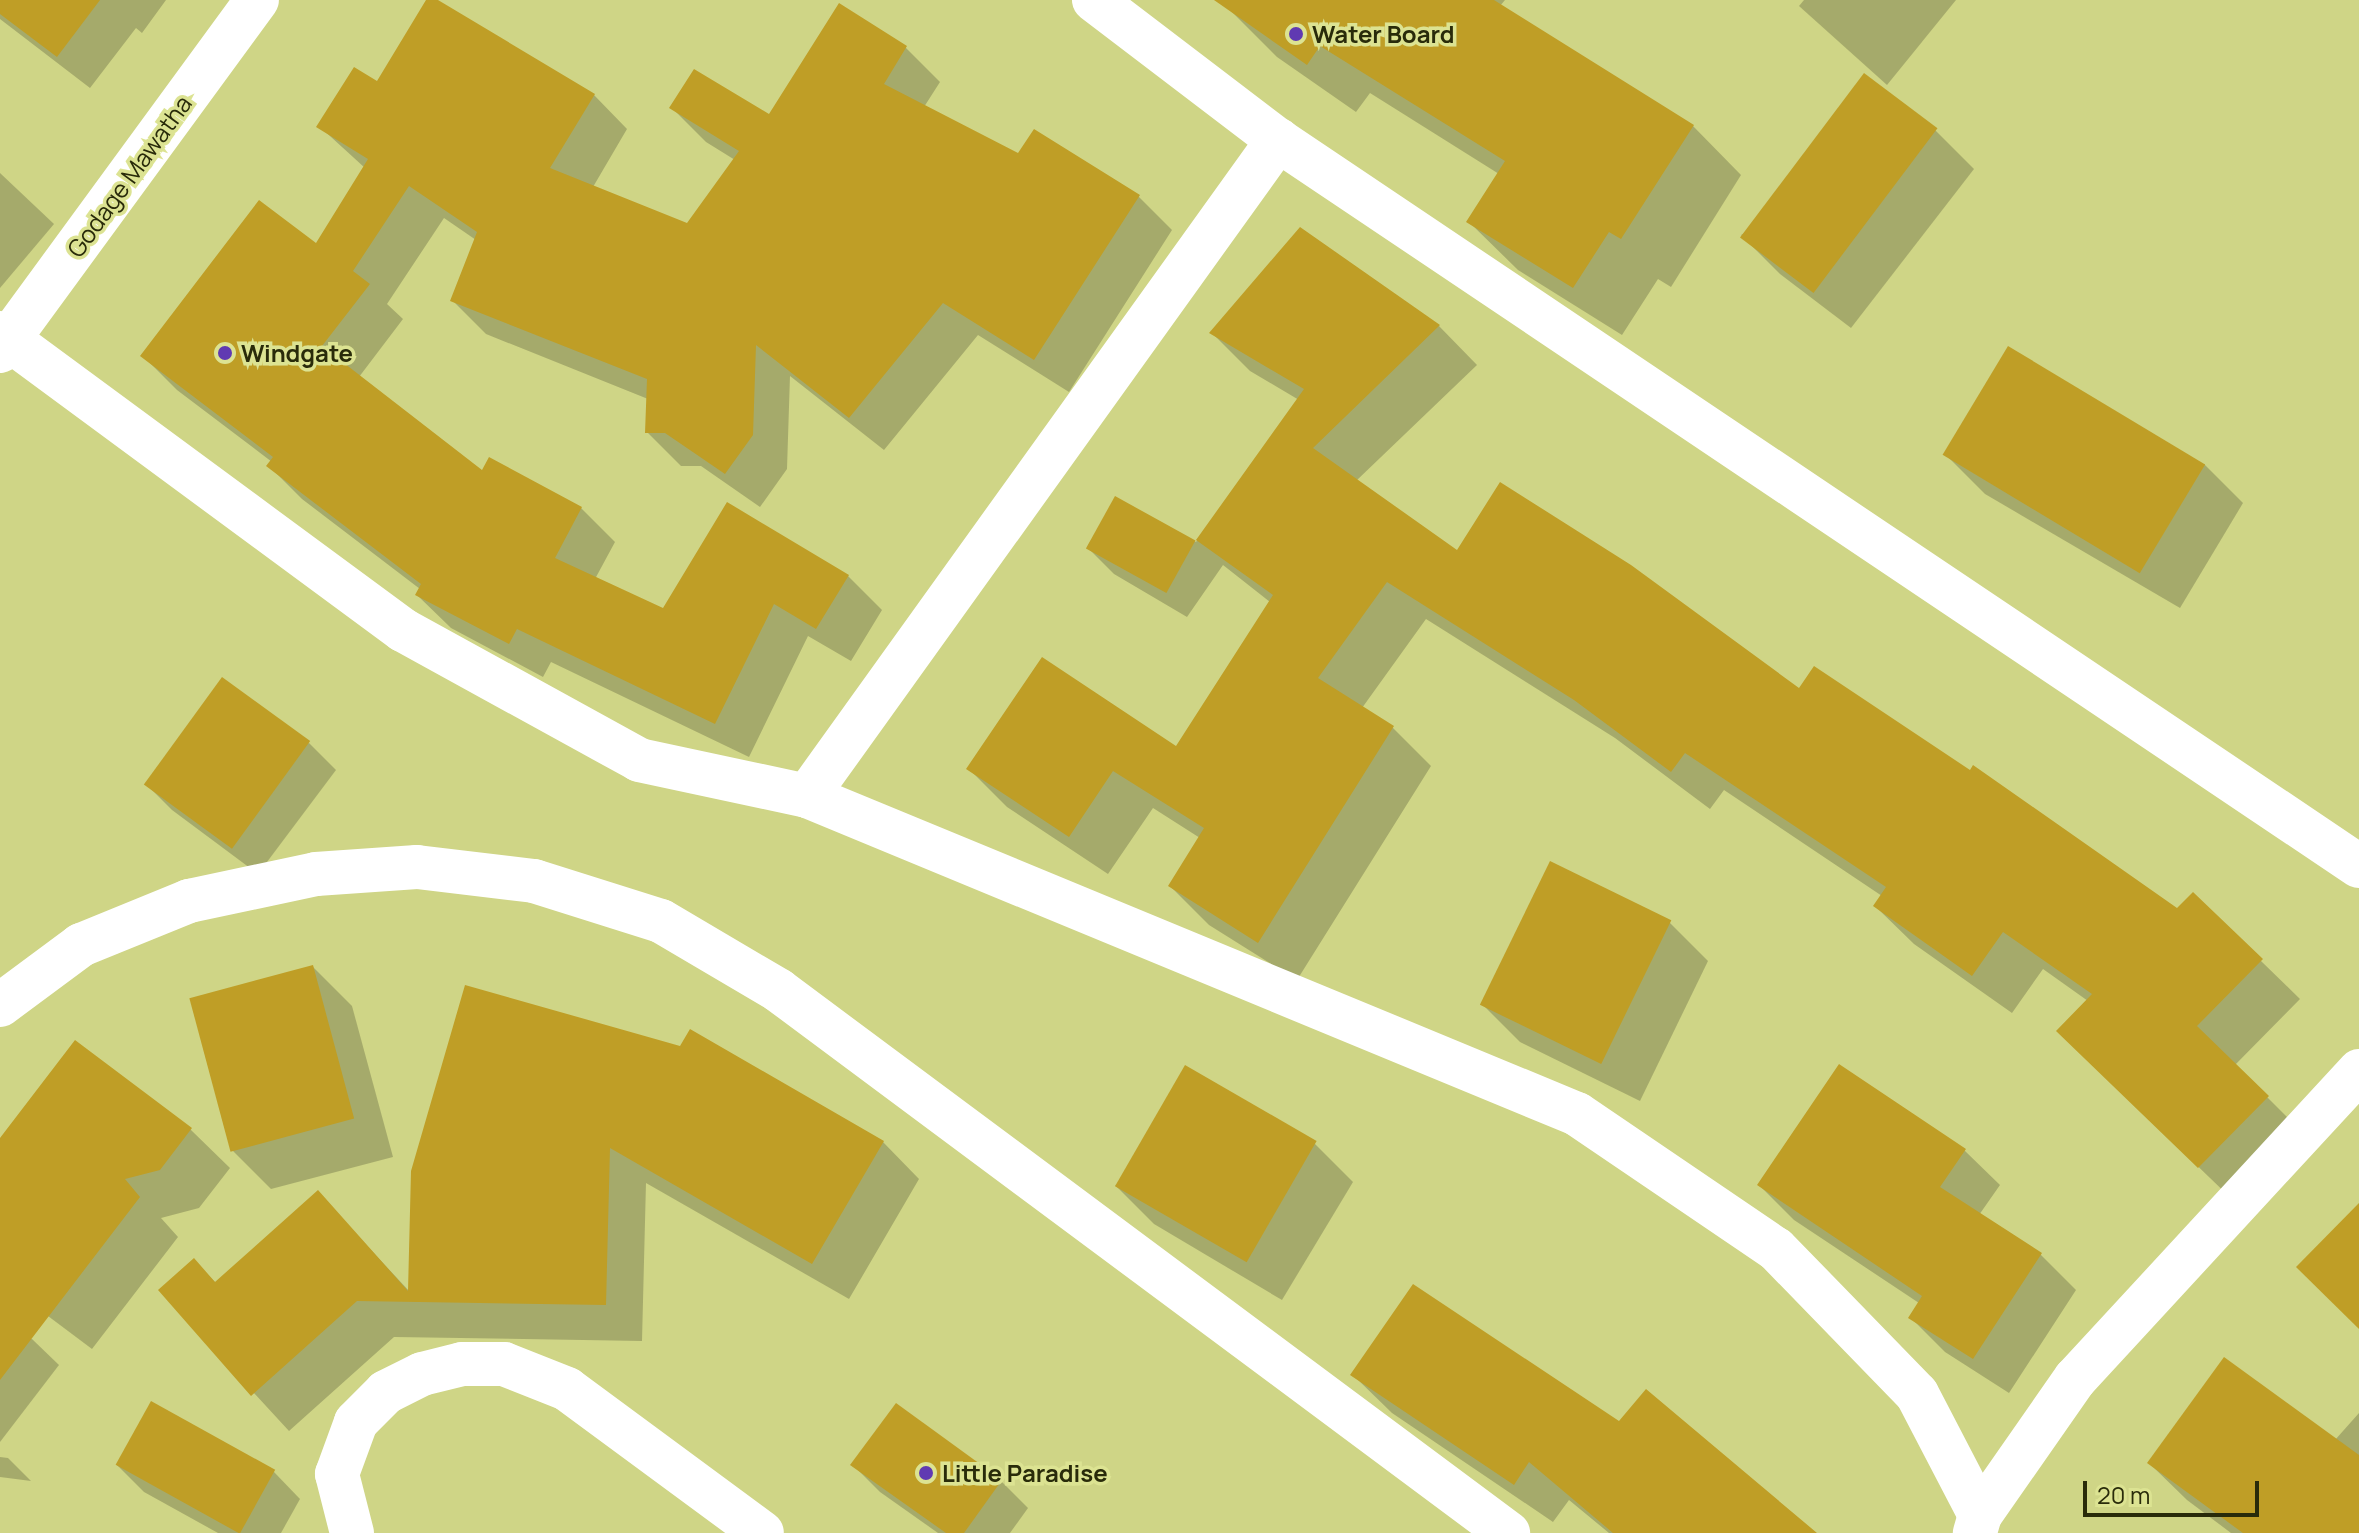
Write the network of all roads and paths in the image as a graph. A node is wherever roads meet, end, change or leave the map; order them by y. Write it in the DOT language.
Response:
graph roads {
  1 [pos="257,0"];
  2 [pos="1094,0"];
  3 [pos="1278,140"];
  4 [pos="3,341"];
  5 [pos="807,796"];
  6 [pos="2359,866"];
  7 [pos="0,1005"];
  8 [pos="2359,1071"];
  9 [pos="1978,1524"];
  10 [pos="352,1533"];
  11 [pos="762,1533"];
  12 [pos="1508,1533"];
  1 -- 4 [label="street, Godage Mawatha"];
  2 -- 3 [label="street"];
  3 -- 5 [label="street"];
  3 -- 6 [label="street"];
  4 -- 5 [label="street"];
  5 -- 9 [label="street"];
  7 -- 12 [label="street"];
  8 -- 9 [label="street"];
  10 -- 11 [label="street"];
}
